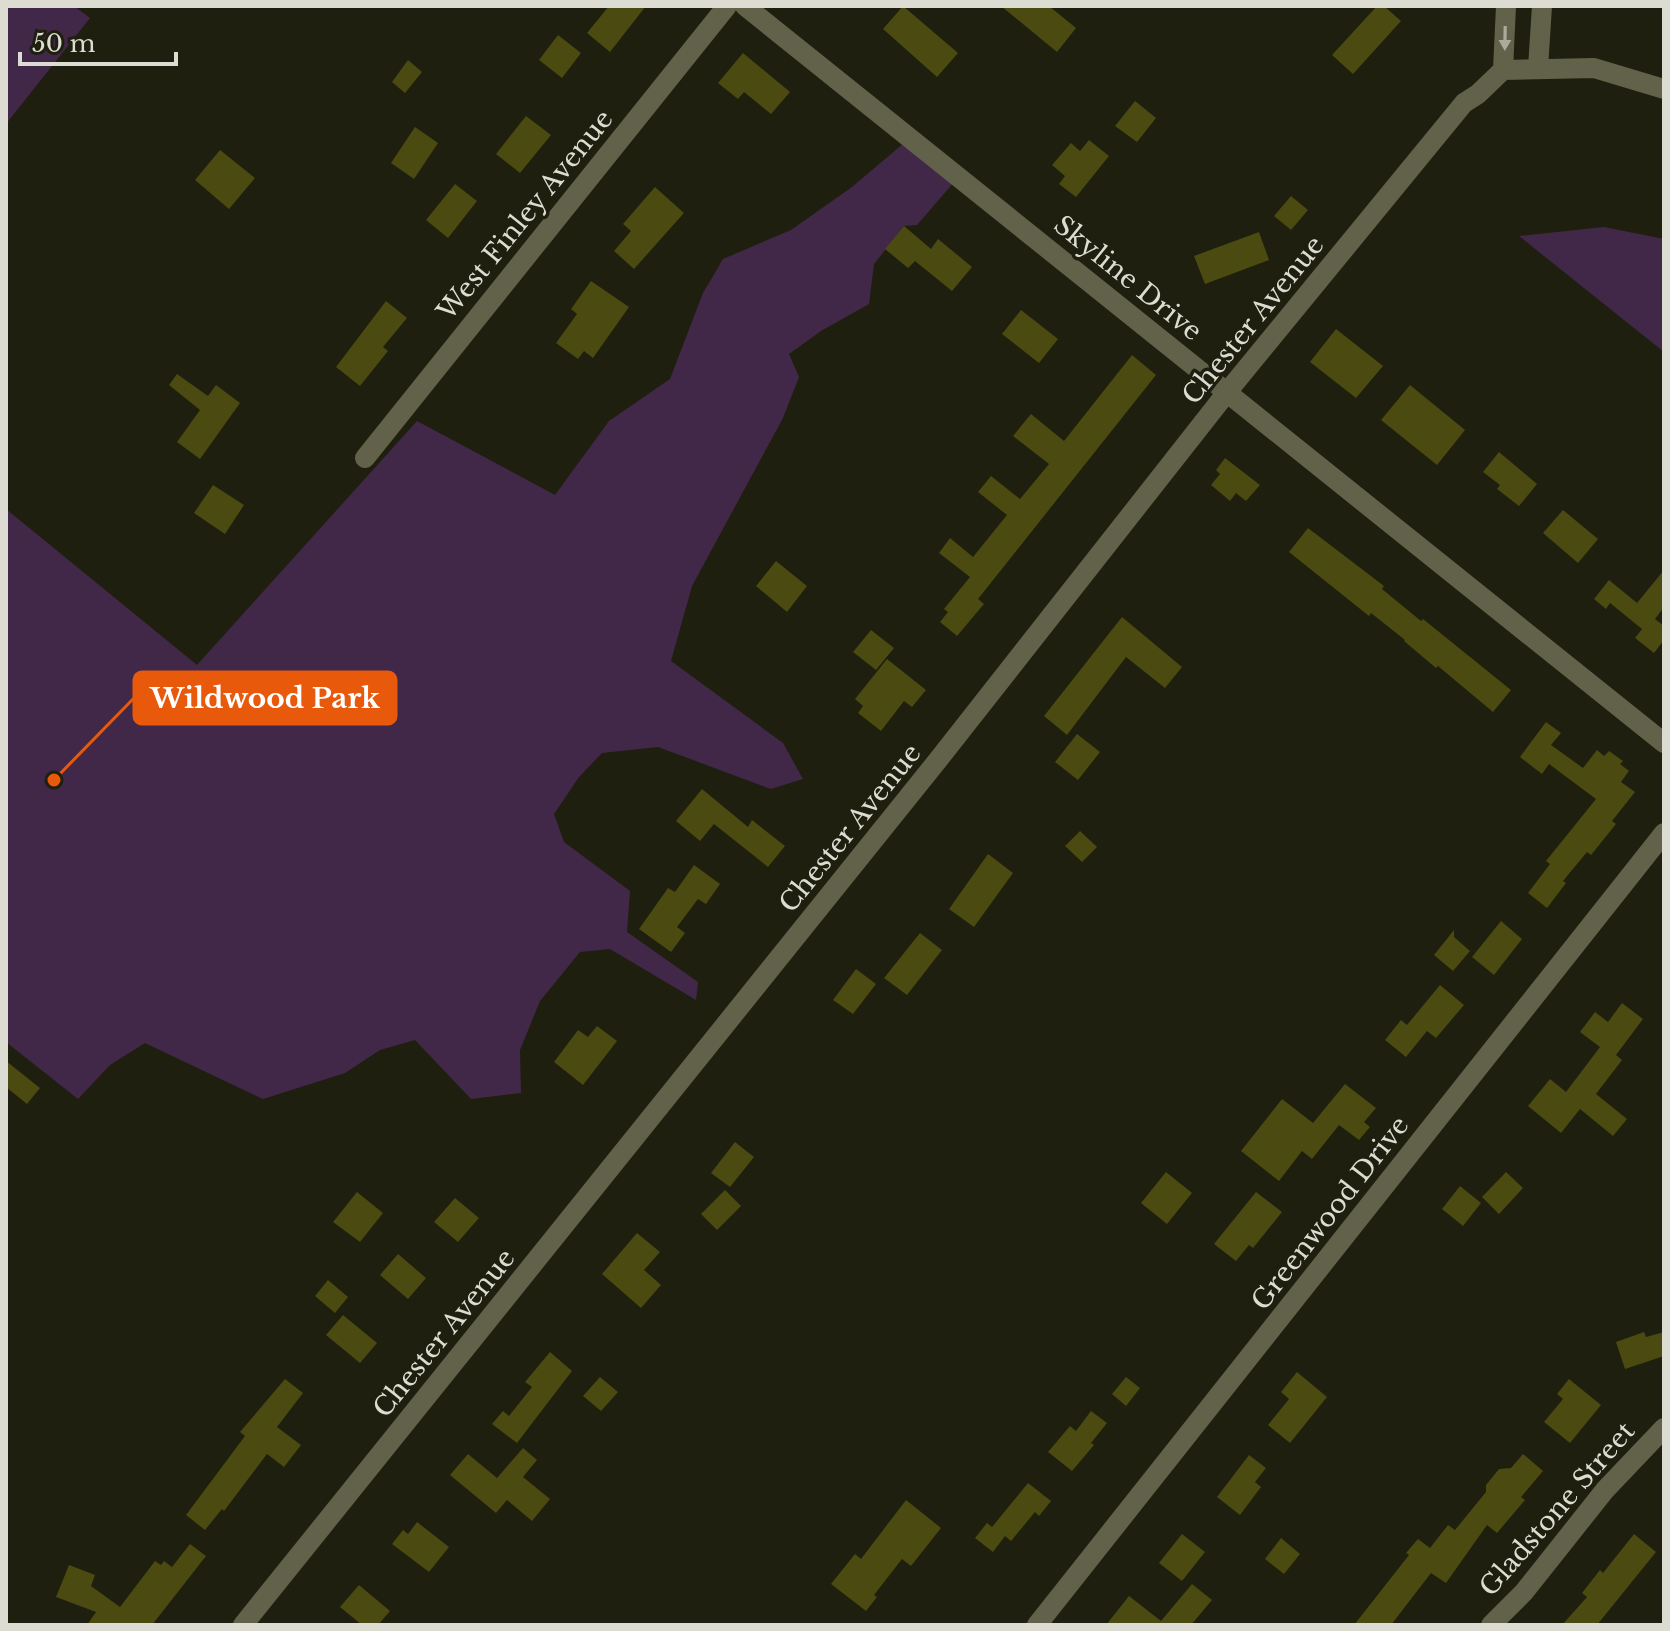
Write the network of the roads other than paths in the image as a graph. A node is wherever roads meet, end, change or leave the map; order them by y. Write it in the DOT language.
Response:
graph roads {
  1 [pos="727,6"];
  2 [pos="745,6"];
  3 [pos="1506,6"];
  4 [pos="1542,6"];
  5 [pos="1538,68"];
  6 [pos="1503,70"];
  7 [pos="1664,89"];
  8 [pos="1228,391"];
  9 [pos="365,458"];
  10 [pos="1664,743"];
  11 [pos="1664,833"];
  12 [pos="1664,1428"];
  13 [pos="243,1625"];
  14 [pos="1037,1625"];
  15 [pos="1491,1625"];
  1 -- 9 [label="street, West Finley Avenue"];
  2 -- 8 [label="street, Skyline Drive"];
  3 -- 6 [label="street, one-way"];
  4 -- 5 [label="street"];
  5 -- 6 [label="street"];
  5 -- 7 [label="street"];
  6 -- 8 [label="street, Chester Avenue"];
  8 -- 10 [label="street, Skyline Drive"];
  8 -- 13 [label="street, Chester Avenue"];
  11 -- 14 [label="street, Greenwood Drive"];
  12 -- 15 [label="street, Gladstone Street"];
}
